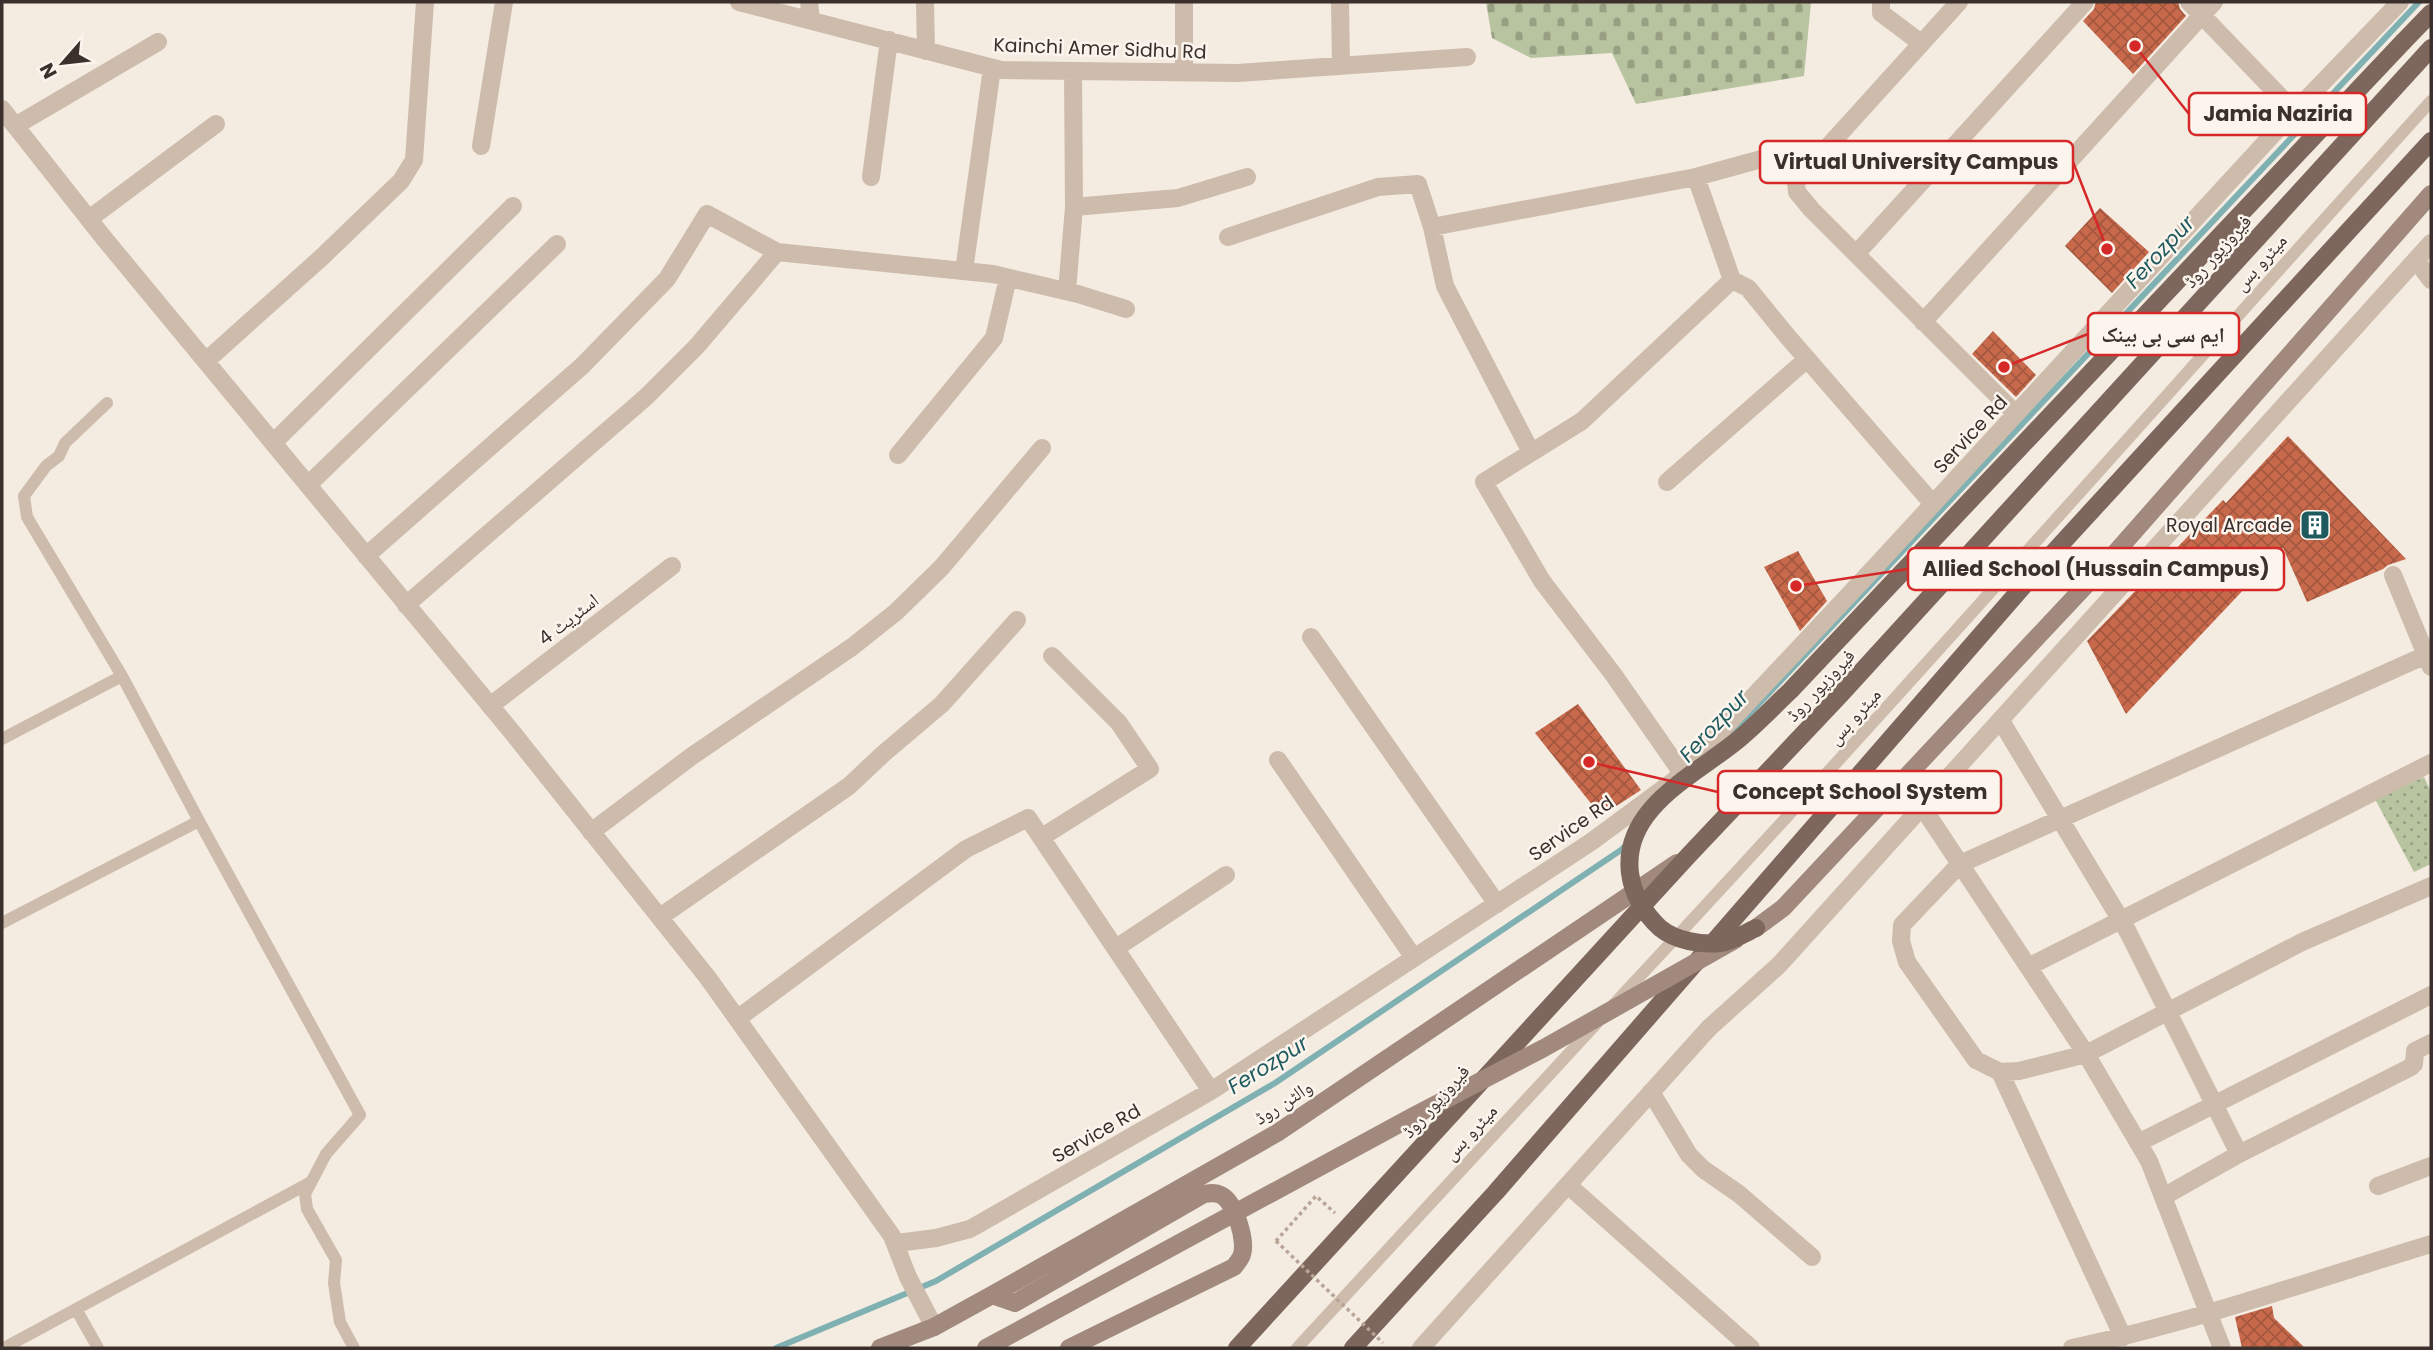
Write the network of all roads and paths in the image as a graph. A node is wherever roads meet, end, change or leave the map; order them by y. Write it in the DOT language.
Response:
graph roads {
  1 [pos="425,2"];
  2 [pos="504,2"];
  3 [pos="739,2"];
  4 [pos="809,2"];
  5 [pos="925,2"];
  6 [pos="1184,2"];
  7 [pos="1340,2"];
  8 [pos="1881,2"];
  9 [pos="1959,2"];
  10 [pos="2085,2"];
  11 [pos="2189,2"];
  12 [pos="2400,2"];
  13 [pos="2208,8"];
  14 [pos="2431,13"];
  15 [pos="811,20"];
  16 [pos="889,40"];
  17 [pos="158,42"];
  18 [pos="1921,43"];
  19 [pos="2431,48"];
  20 [pos="926,51"];
  21 [pos="1467,57"];
  22 [pos="1341,66"];
  23 [pos="992,68"];
  24 [pos="1073,71"];
  25 [pos="1184,72"];
  26 [pos="2431,101"];
  27 [pos="2,109"];
  28 [pos="2295,112"];
  29 [pos="216,124"];
  30 [pos="15,126"];
  31 [pos="2431,141"];
  32 [pos="481,146"];
  33 [pos="1814,161"];
  34 [pos="872,177"];
  35 [pos="1247,177"];
  36 [pos="1696,177"];
  37 [pos="2431,194"];
  38 [pos="513,206"];
  39 [pos="1074,206"];
  40 [pos="89,219"];
  41 [pos="1432,227"];
  42 [pos="1228,237"];
  43 [pos="2431,243"];
  44 [pos="557,244"];
  45 [pos="777,252"];
  46 [pos="1856,254"];
  47 [pos="2416,260"];
  48 [pos="964,271"];
  49 [pos="1008,278"];
  50 [pos="1732,280"];
  51 [pos="2431,280"];
  52 [pos="1067,291"];
  53 [pos="1126,309"];
  54 [pos="1923,322"];
  55 [pos="1807,359"];
  56 [pos="206,361"];
  57 [pos="107,403"];
  58 [pos="2016,415"];
  59 [pos="273,443"];
  60 [pos="1042,447"];
  61 [pos="1531,452"];
  62 [pos="898,455"];
  63 [pos="1667,482"];
  64 [pos="307,485"];
  65 [pos="1933,505"];
  66 [pos="366,556"];
  67 [pos="672,566"];
  68 [pos="2393,575"];
  69 [pos="406,605"];
  70 [pos="1017,620"];
  71 [pos="1311,637"];
  72 [pos="1052,656"];
  73 [pos="2429,661"];
  74 [pos="122,676"];
  75 [pos="490,706"];
  76 [pos="2001,721"];
  77 [pos="2,739"];
  78 [pos="1278,760"];
  79 [pos="2431,763"];
  80 [pos="1682,773"];
  81 [pos="1923,808"];
  82 [pos="2060,818"];
  83 [pos="199,821"];
  84 [pos="591,832"];
  85 [pos="1042,837"];
  86 [pos="1688,856"];
  87 [pos="1960,864"];
  88 [pos="1226,875"];
  89 [pos="2431,886"];
  90 [pos="1497,904"];
  91 [pos="660,917"];
  92 [pos="2120,919"];
  93 [pos="2,923"];
  94 [pos="1756,928"];
  95 [pos="1116,948"];
  96 [pos="1414,958"];
  97 [pos="2028,967"];
  98 [pos="2431,995"];
  99 [pos="2167,1010"];
  100 [pos="737,1019"];
  101 [pos="2431,1043"];
  102 [pos="2086,1054"];
  103 [pos="2000,1072"];
  104 [pos="1211,1091"];
  105 [pos="1651,1092"];
  106 [pos="2215,1104"];
  107 [pos="2138,1143"];
  108 [pos="2239,1154"];
  109 [pos="2431,1166"];
  110 [pos="311,1182"];
  111 [pos="1568,1185"];
  112 [pos="2378,1186"];
  113 [pos="2163,1197"];
  114 [pos="1350,1226"];
  115 [pos="897,1243"];
  116 [pos="2431,1244"];
  117 [pos="1812,1257"];
  118 [pos="992,1295"];
  119 [pos="76,1309"];
  120 [pos="2209,1314"];
  121 [pos="933,1327"];
  122 [pos="2123,1337"];
  123 [pos="1383,1343"];
  124 [pos="4,1348"];
  125 [pos="98,1348"];
  126 [pos="354,1348"];
  127 [pos="880,1348"];
  128 [pos="986,1348"];
  129 [pos="1069,1348"];
  130 [pos="1237,1348"];
  131 [pos="1297,1348"];
  132 [pos="1353,1348"];
  133 [pos="1421,1348"];
  134 [pos="1751,1348"];
  135 [pos="2072,1348"];
  136 [pos="2222,1348"];
  1 -- 56 [label="street"];
  2 -- 32 [label="street"];
  3 -- 15 [label="street, Kainchi Amer Sidhu Rd"];
  4 -- 15 [label="street"];
  5 -- 20 [label="street"];
  6 -- 25 [label="street"];
  7 -- 22 [label="street"];
  8 -- 18 [label="street"];
  9 -- 18 [label="street"];
  10 -- 46 [label="street"];
  11 -- 13 [label="street"];
  12 -- 28 [label="street, Service Rd"];
  13 -- 28 [label="street"];
  13 -- 54 [label="street"];
  14 -- 94 [label="main road, bridge"];
  15 -- 16 [label="street, Kainchi Amer Sidhu Rd"];
  16 -- 20 [label="street, Kainchi Amer Sidhu Rd"];
  16 -- 34 [label="street"];
  17 -- 30 [label="street"];
  18 -- 33 [label="street"];
  19 -- 86 [label="main road, فیروزپور روڈ"];
  20 -- 23 [label="street, Kainchi Amer Sidhu Rd"];
  21 -- 22 [label="street, Kainchi Amer Sidhu Rd"];
  22 -- 25 [label="street, Kainchi Amer Sidhu Rd"];
  23 -- 24 [label="street, Kainchi Amer Sidhu Rd"];
  23 -- 48 [label="street"];
  24 -- 25 [label="street, Kainchi Amer Sidhu Rd"];
  24 -- 39 [label="street"];
  26 -- 131 [label="lane, میٹرو بس"];
  27 -- 30 [label="street"];
  28 -- 58 [label="street, Service Rd"];
  29 -- 40 [label="street"];
  30 -- 40 [label="street"];
  31 -- 132 [label="main road"];
  33 -- 36 [label="street"];
  33 -- 46 [label="street"];
  35 -- 39 [label="street"];
  36 -- 41 [label="street"];
  36 -- 50 [label="street"];
  37 -- 94 [label="main road"];
  38 -- 59 [label="street"];
  39 -- 52 [label="street"];
  40 -- 56 [label="street"];
  41 -- 42 [label="street"];
  41 -- 61 [label="street"];
  43 -- 47 [label="street"];
  44 -- 64 [label="street"];
  45 -- 48 [label="street"];
  45 -- 66 [label="street"];
  45 -- 69 [label="street"];
  46 -- 54 [label="street"];
  47 -- 51 [label="street"];
  47 -- 76 [label="street"];
  48 -- 49 [label="street"];
  49 -- 52 [label="street"];
  49 -- 62 [label="street"];
  50 -- 55 [label="street"];
  50 -- 61 [label="street"];
  52 -- 53 [label="street"];
  54 -- 58 [label="street"];
  55 -- 63 [label="street"];
  55 -- 65 [label="street"];
  56 -- 59 [label="street"];
  57 -- 74 [label="lane"];
  58 -- 65 [label="street, Service Rd"];
  59 -- 64 [label="street"];
  60 -- 84 [label="street"];
  61 -- 80 [label="street"];
  64 -- 66 [label="street"];
  65 -- 80 [label="street, Service Rd"];
  66 -- 69 [label="street"];
  67 -- 75 [label="street, اسٹریٹ 4"];
  68 -- 73 [label="street"];
  69 -- 75 [label="street"];
  70 -- 91 [label="street"];
  71 -- 90 [label="street"];
  72 -- 85 [label="street"];
  73 -- 82 [label="street"];
  74 -- 77 [label="lane"];
  74 -- 83 [label="lane"];
  75 -- 84 [label="street"];
  76 -- 81 [label="street"];
  76 -- 82 [label="street"];
  78 -- 96 [label="street"];
  79 -- 92 [label="street"];
  80 -- 90 [label="street, Service Rd"];
  81 -- 87 [label="street"];
  81 -- 105 [label="street"];
  82 -- 87 [label="street"];
  82 -- 92 [label="street"];
  83 -- 93 [label="lane"];
  83 -- 110 [label="lane"];
  84 -- 91 [label="street"];
  85 -- 95 [label="street"];
  85 -- 100 [label="street"];
  86 -- 114 [label="main road, فیروزپور روڈ"];
  86 -- 118 [label="main road, والٹن روڈ"];
  87 -- 97 [label="street"];
  87 -- 103 [label="street"];
  88 -- 95 [label="street"];
  89 -- 99 [label="street"];
  90 -- 96 [label="street, Service Rd"];
  91 -- 100 [label="street"];
  92 -- 97 [label="street"];
  92 -- 99 [label="street"];
  94 -- 128 [label="main road, bridge"];
  95 -- 104 [label="street"];
  96 -- 104 [label="street, Service Rd"];
  97 -- 102 [label="street"];
  98 -- 106 [label="street"];
  99 -- 102 [label="street"];
  99 -- 106 [label="street"];
  100 -- 115 [label="street"];
  101 -- 108 [label="street"];
  102 -- 103 [label="street"];
  102 -- 107 [label="street"];
  103 -- 122 [label="street"];
  104 -- 115 [label="street, Service Rd"];
  105 -- 111 [label="street"];
  105 -- 117 [label="street"];
  106 -- 107 [label="street"];
  106 -- 108 [label="street"];
  107 -- 113 [label="street"];
  108 -- 113 [label="street"];
  109 -- 112 [label="street"];
  110 -- 119 [label="lane"];
  110 -- 126 [label="lane"];
  111 -- 133 [label="street"];
  111 -- 134 [label="street"];
  113 -- 120 [label="street"];
  114 -- 123 [label="path, bridge"];
  114 -- 130 [label="main road, فیروزپور روڈ"];
  115 -- 121 [label="street"];
  116 -- 120 [label="street"];
  118 -- 121 [label="main road, والٹن روڈ"];
  118 -- 129 [label="main road"];
  119 -- 124 [label="lane"];
  119 -- 125 [label="lane"];
  120 -- 122 [label="street"];
  120 -- 136 [label="street"];
  121 -- 127 [label="main road, والٹن روڈ"];
  122 -- 135 [label="street"];
}
